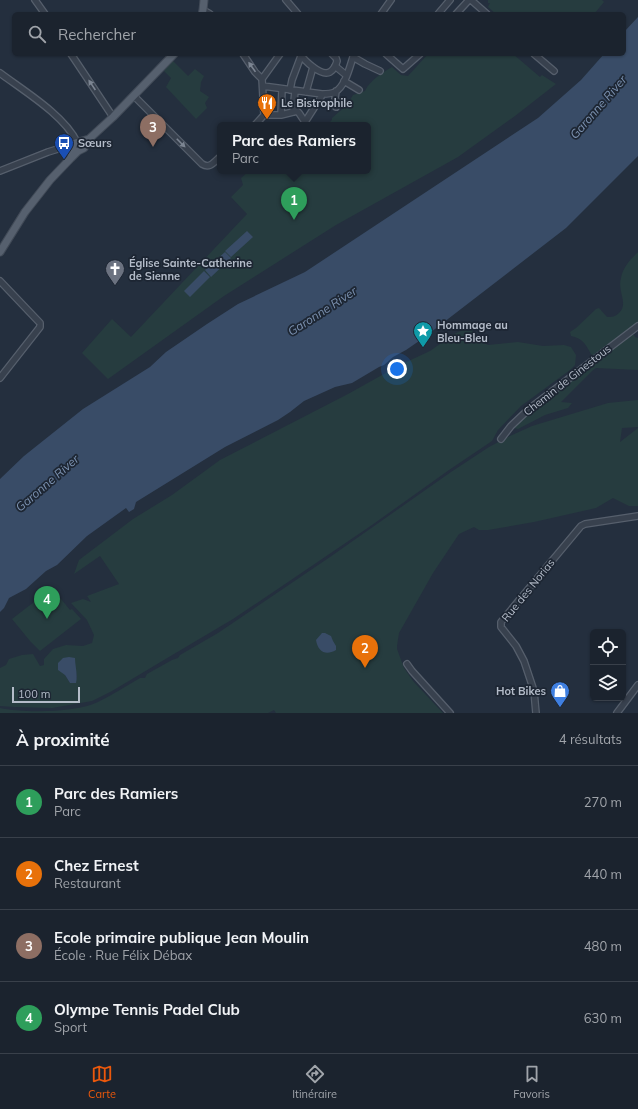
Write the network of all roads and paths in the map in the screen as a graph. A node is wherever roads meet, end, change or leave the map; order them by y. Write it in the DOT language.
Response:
graph roads {
  1 [pos="35,0"];
  2 [pos="204,0"];
  3 [pos="286,0"];
  4 [pos="391,0"];
  5 [pos="450,0"];
  6 [pos="470,0"];
  7 [pos="44,12"];
  8 [pos="202,12"];
  9 [pos="296,12"];
  10 [pos="383,12"];
  11 [pos="440,12"];
  12 [pos="458,12"];
  13 [pos="485,12"];
  14 [pos="72,56"];
  15 [pos="172,56"];
  16 [pos="244,56"];
  17 [pos="279,56"];
  18 [pos="301,56"];
  19 [pos="302,56"];
  20 [pos="334,56"];
  21 [pos="354,56"];
  22 [pos="355,56"];
  23 [pos="388,56"];
  24 [pos="418,56"];
  25 [pos="536,56"];
  26 [pos="335,66"];
  27 [pos="313,67"];
  28 [pos="380,71"];
  29 [pos="554,71"];
  30 [pos="0,73"];
  31 [pos="346,75"];
  32 [pos="262,79"];
  33 [pos="344,81"];
  34 [pos="263,86"];
  35 [pos="282,89"];
  36 [pos="292,90"];
  37 [pos="359,90"];
  38 [pos="336,91"];
  39 [pos="306,92"];
  40 [pos="322,94"];
  41 [pos="134,96"];
  42 [pos="336,107"];
  43 [pos="293,112"];
  44 [pos="264,115"];
  45 [pos="281,115"];
  46 [pos="113,116"];
  47 [pos="258,122"];
  48 [pos="76,148"];
  49 [pos="217,160"];
  50 [pos="0,171"];
  51 [pos="0,252"];
  52 [pos="0,281"];
  53 [pos="638,326"];
  54 [pos="0,378"];
  55 [pos="501,439"];
  56 [pos="638,516"];
  57 [pos="407,664"];
  58 [pos="638,684"];
  59 [pos="450,713"];
  60 [pos="536,713"];
  61 [pos="617,713"];
  1 -- 7 [label="street"];
  2 -- 8 [label="main road"];
  3 -- 9 [label="street"];
  4 -- 10 [label="street"];
  5 -- 11 [label="street"];
  6 -- 12 [label="street"];
  6 -- 13 [label="street"];
  46 -- 14 [label="street, one-way"];
  15 -- 41 [label="main road"];
  32 -- 16 [label="street, one-way"];
  17 -- 32 [label="street"];
  18 -- 36 [label="street"];
  19 -- 27 [label="street"];
  20 -- 26 [label="street"];
  21 -- 31 [label="street"];
  22 -- 28 [label="street"];
  23 -- 24 [label="street"];
  25 -- 29 [label="street"];
  26 -- 27 [label="street"];
  26 -- 31 [label="street"];
  27 -- 39 [label="street"];
  30 -- 48 [label="street"];
  31 -- 33 [label="street"];
  32 -- 34 [label="street"];
  33 -- 37 [label="street"];
  33 -- 38 [label="street"];
  34 -- 35 [label="street"];
  34 -- 44 [label="street"];
  35 -- 36 [label="street"];
  35 -- 45 [label="street"];
  36 -- 39 [label="street"];
  36 -- 43 [label="street"];
  38 -- 40 [label="street"];
  38 -- 42 [label="street"];
  39 -- 40 [label="street"];
  40 -- 43 [label="street"];
  41 -- 46 [label="main road"];
  41 -- 49 [label="street, one-way"];
  43 -- 45 [label="street"];
  44 -- 45 [label="street"];
  44 -- 47 [label="street"];
  46 -- 48 [label="main road"];
  48 -- 50 [label="street"];
  48 -- 51 [label="main road"];
  52 -- 54 [label="street"];
  53 -- 55 [label="street, Chemin de Ginestous"];
  56 -- 60 [label="street, Rue des Norias"];
  57 -- 59 [label="street"];
  58 -- 61 [label="street"];
}
